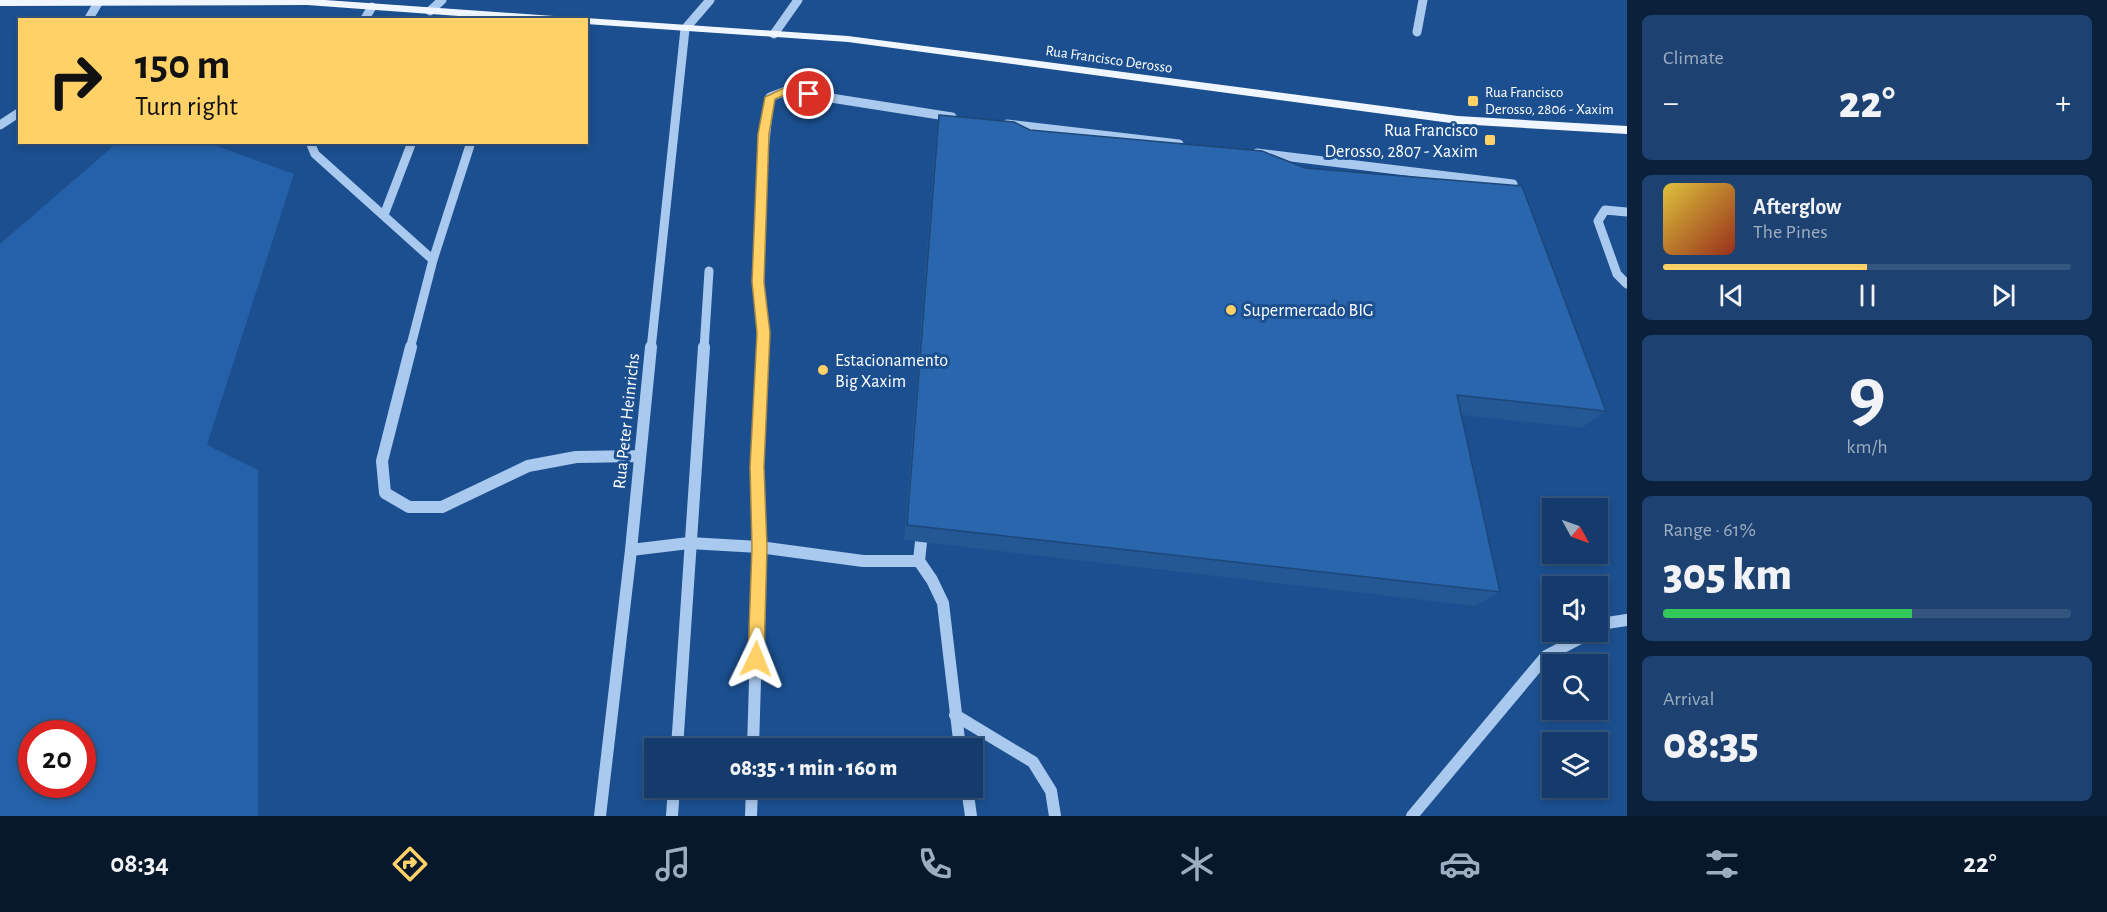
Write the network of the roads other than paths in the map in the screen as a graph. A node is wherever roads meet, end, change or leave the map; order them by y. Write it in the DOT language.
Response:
graph roads {
  1 [pos="442,0"];
  2 [pos="710,0"];
  3 [pos="798,0"];
  4 [pos="1423,0"];
  5 [pos="248,1"];
  6 [pos="48,2"];
  7 [pos="0,3"];
  8 [pos="98,3"];
  9 [pos="372,7"];
  10 [pos="430,10"];
  11 [pos="89,18"];
  12 [pos="365,18"];
  13 [pos="540,18"];
  14 [pos="588,21"];
  15 [pos="685,29"];
  16 [pos="1417,32"];
  17 [pos="774,34"];
  18 [pos="18,113"];
  19 [pos="959,118"];
  20 [pos="994,122"];
  21 [pos="0,125"];
  22 [pos="1627,130"];
  23 [pos="311,144"];
  24 [pos="411,144"];
  25 [pos="470,144"];
  26 [pos="1191,145"];
  27 [pos="1249,152"];
  28 [pos="1513,184"];
  29 [pos="1627,212"];
  30 [pos="384,215"];
  31 [pos="433,260"];
  32 [pos="709,271"];
  33 [pos="1627,284"];
  34 [pos="640,456"];
  35 [pos="689,543"];
  36 [pos="921,543"];
  37 [pos="759,547"];
  38 [pos="631,550"];
  39 [pos="919,561"];
  40 [pos="1627,620"];
  41 [pos="1608,623"];
  42 [pos="1573,642"];
  43 [pos="955,715"];
  44 [pos="677,738"];
  45 [pos="753,738"];
  46 [pos="958,738"];
  47 [pos="673,798"];
  48 [pos="752,798"];
  49 [pos="968,798"];
  50 [pos="600,816"];
  51 [pos="672,816"];
  52 [pos="751,816"];
  53 [pos="971,816"];
  54 [pos="1056,816"];
  55 [pos="1412,816"];
  1 -- 10 [label="street"];
  2 -- 15 [label="street"];
  3 -- 17 [label="street"];
  4 -- 16 [label="street"];
  5 -- 8 [label="main road"];
  5 -- 9 [label="main road"];
  6 -- 7 [label="main road"];
  6 -- 8 [label="main road"];
  8 -- 11 [label="street"];
  9 -- 10 [label="main road"];
  9 -- 12 [label="street"];
  10 -- 13 [label="main road"];
  14 -- 15 [label="main road, Rua Francisco Derosso"];
  15 -- 17 [label="main road, Rua Francisco Derosso"];
  15 -- 34 [label="street, Rua Peter Heinrichs"];
  17 -- 22 [label="main road, Rua Francisco Derosso"];
  18 -- 21 [label="street"];
  19 -- 37 [label="street"];
  20 -- 26 [label="street"];
  23 -- 30 [label="street"];
  24 -- 30 [label="street"];
  25 -- 31 [label="street"];
  27 -- 28 [label="street"];
  29 -- 33 [label="street"];
  30 -- 31 [label="street"];
  31 -- 34 [label="street"];
  32 -- 35 [label="street"];
  34 -- 38 [label="street, Rua Peter Heinrichs"];
  35 -- 37 [label="street"];
  35 -- 38 [label="street"];
  35 -- 44 [label="street"];
  36 -- 39 [label="street"];
  37 -- 39 [label="street"];
  37 -- 45 [label="street"];
  38 -- 50 [label="street, Rua Peter Heinrichs"];
  39 -- 43 [label="street"];
  40 -- 41 [label="street"];
  42 -- 55 [label="street"];
  43 -- 46 [label="street"];
  43 -- 54 [label="street"];
  47 -- 51 [label="street"];
  48 -- 52 [label="street"];
  49 -- 53 [label="street"];
}
